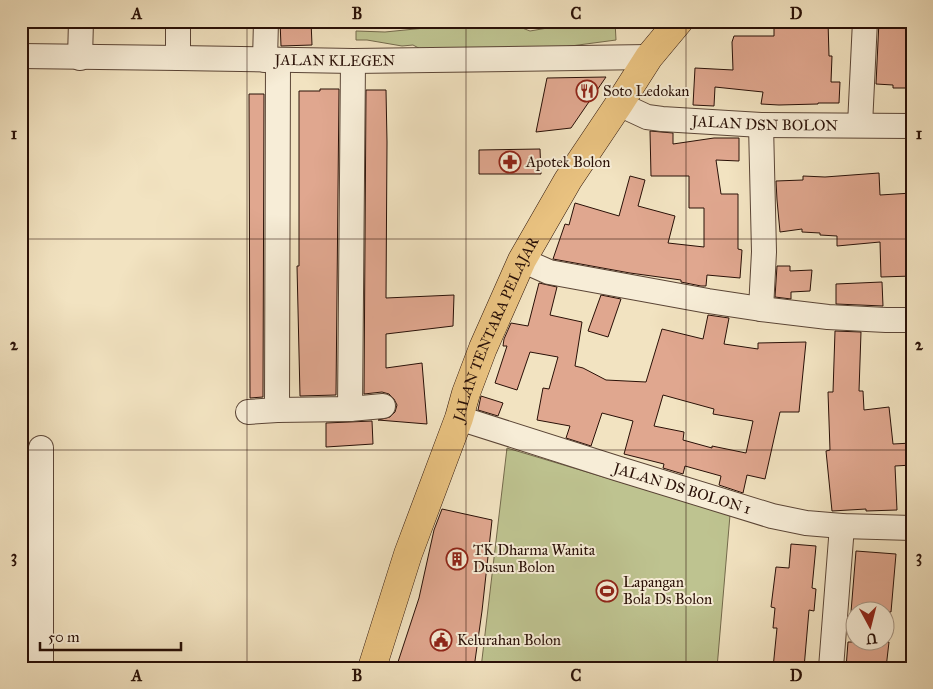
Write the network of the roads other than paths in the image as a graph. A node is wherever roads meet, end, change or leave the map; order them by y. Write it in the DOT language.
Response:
graph roads {
  1 [pos="81,21"];
  2 [pos="178,21"];
  3 [pos="266,21"];
  4 [pos="865,21"];
  5 [pos="663,34"];
  6 [pos="21,56"];
  7 [pos="80,58"];
  8 [pos="178,58"];
  9 [pos="271,60"];
  10 [pos="353,61"];
  11 [pos="619,104"];
  12 [pos="761,125"];
  13 [pos="860,125"];
  14 [pos="912,126"];
  15 [pos="522,260"];
  16 [pos="761,309"];
  17 [pos="912,320"];
  18 [pos="383,406"];
  19 [pos="350,409"];
  20 [pos="277,410"];
  21 [pos="248,412"];
  22 [pos="458,418"];
  23 [pos="41,448"];
  24 [pos="842,526"];
  25 [pos="912,528"];
  26 [pos="41,668"];
  27 [pos="372,668"];
  28 [pos="831,668"];
  1 -- 7 [label="street"];
  2 -- 8 [label="street"];
  3 -- 9 [label="street"];
  4 -- 13 [label="street"];
  5 -- 10 [label="street, JALAN KLEGEN"];
  5 -- 11 [label="main road, JALAN TENTARA PELAJAR"];
  6 -- 7 [label="street, JALAN KLEGEN"];
  7 -- 8 [label="street, JALAN KLEGEN"];
  8 -- 9 [label="street, JALAN KLEGEN"];
  9 -- 10 [label="street, JALAN KLEGEN"];
  9 -- 20 [label="street"];
  10 -- 19 [label="street"];
  11 -- 12 [label="street, JALAN DSN BOLON"];
  11 -- 15 [label="main road, JALAN TENTARA PELAJAR"];
  12 -- 13 [label="street, JALAN DSN BOLON"];
  12 -- 16 [label="street"];
  13 -- 14 [label="street, JALAN DSN BOLON"];
  15 -- 16 [label="street"];
  15 -- 22 [label="main road, JALAN TENTARA PELAJAR"];
  16 -- 17 [label="street"];
  18 -- 19 [label="street"];
  19 -- 20 [label="street"];
  20 -- 21 [label="street"];
  22 -- 24 [label="street, JALAN DS BOLON 1"];
  22 -- 27 [label="main road, JALAN TENTARA PELAJAR"];
  23 -- 26 [label="street"];
  24 -- 25 [label="street, JALAN DS BOLON 1"];
  24 -- 28 [label="street"];
}
